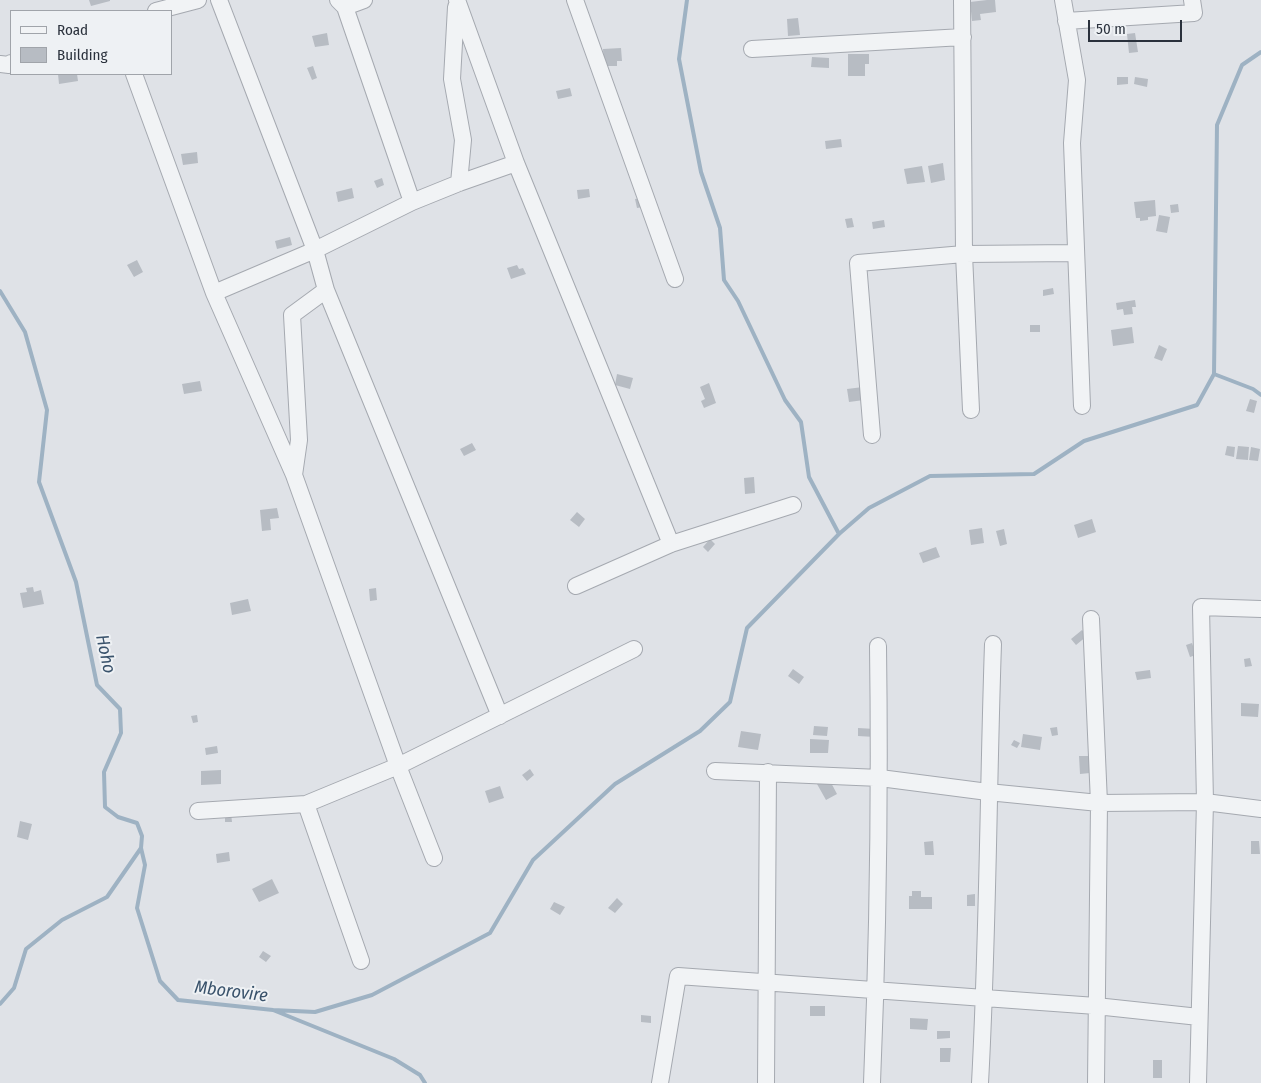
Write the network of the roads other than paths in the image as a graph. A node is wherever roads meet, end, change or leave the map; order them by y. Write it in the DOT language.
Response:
graph roads {
  1 [pos="198,0"];
  2 [pos="219,0"];
  3 [pos="364,0"];
  4 [pos="457,0"];
  5 [pos="575,0"];
  6 [pos="962,0"];
  7 [pos="1063,0"];
  8 [pos="1192,0"];
  9 [pos="342,2"];
  10 [pos="160,10"];
  11 [pos="1066,21"];
  12 [pos="963,37"];
  13 [pos="752,49"];
  14 [pos="134,75"];
  15 [pos="516,162"];
  16 [pos="458,183"];
  17 [pos="412,202"];
  18 [pos="315,250"];
  19 [pos="1075,253"];
  20 [pos="964,254"];
  21 [pos="675,279"];
  22 [pos="326,290"];
  23 [pos="214,293"];
  24 [pos="1082,406"];
  25 [pos="971,410"];
  26 [pos="872,435"];
  27 [pos="294,475"];
  28 [pos="794,505"];
  29 [pos="671,544"];
  30 [pos="576,586"];
  31 [pos="1261,609"];
  32 [pos="1091,619"];
  33 [pos="993,644"];
  34 [pos="878,646"];
  35 [pos="634,649"];
  36 [pos="500,716"];
  37 [pos="398,766"];
  38 [pos="715,770"];
  39 [pos="768,772"];
  40 [pos="880,778"];
  41 [pos="988,792"];
  42 [pos="1205,802"];
  43 [pos="1099,803"];
  44 [pos="306,804"];
  45 [pos="1261,808"];
  46 [pos="198,811"];
  47 [pos="434,858"];
  48 [pos="361,961"];
  49 [pos="767,983"];
  50 [pos="876,991"];
  51 [pos="984,1000"];
  52 [pos="1096,1006"];
  53 [pos="1199,1018"];
  54 [pos="660,1083"];
  55 [pos="766,1083"];
  56 [pos="872,1083"];
  57 [pos="980,1083"];
  58 [pos="1096,1083"];
  59 [pos="1198,1083"];
  1 -- 10 [label="street"];
  2 -- 18 [label="street"];
  3 -- 9 [label="street"];
  4 -- 15 [label="street"];
  4 -- 16 [label="street"];
  5 -- 21 [label="street"];
  6 -- 12 [label="street"];
  7 -- 11 [label="street"];
  8 -- 11 [label="street"];
  9 -- 17 [label="street"];
  11 -- 19 [label="street"];
  12 -- 13 [label="street"];
  12 -- 20 [label="street"];
  14 -- 23 [label="street"];
  15 -- 16 [label="street"];
  15 -- 29 [label="street"];
  16 -- 17 [label="street"];
  17 -- 18 [label="street"];
  18 -- 22 [label="street"];
  18 -- 23 [label="street"];
  19 -- 20 [label="street"];
  19 -- 24 [label="street"];
  20 -- 25 [label="street"];
  20 -- 26 [label="street"];
  22 -- 27 [label="street"];
  22 -- 36 [label="street"];
  23 -- 27 [label="street"];
  27 -- 37 [label="street"];
  28 -- 29 [label="street"];
  29 -- 30 [label="street"];
  31 -- 42 [label="street"];
  32 -- 43 [label="street"];
  33 -- 41 [label="street"];
  34 -- 40 [label="street"];
  35 -- 36 [label="street"];
  36 -- 37 [label="street"];
  37 -- 44 [label="street"];
  37 -- 47 [label="street"];
  38 -- 39 [label="street"];
  39 -- 40 [label="street"];
  39 -- 49 [label="street"];
  40 -- 41 [label="street"];
  40 -- 50 [label="street"];
  41 -- 43 [label="street"];
  41 -- 51 [label="street"];
  42 -- 43 [label="street"];
  42 -- 45 [label="street"];
  42 -- 53 [label="street"];
  43 -- 52 [label="street"];
  44 -- 46 [label="street"];
  44 -- 48 [label="street"];
  49 -- 50 [label="street"];
  49 -- 54 [label="street"];
  49 -- 55 [label="street"];
  50 -- 51 [label="street"];
  50 -- 56 [label="street"];
  51 -- 52 [label="street"];
  51 -- 57 [label="street"];
  52 -- 53 [label="street"];
  52 -- 58 [label="street"];
  53 -- 59 [label="street"];
}
